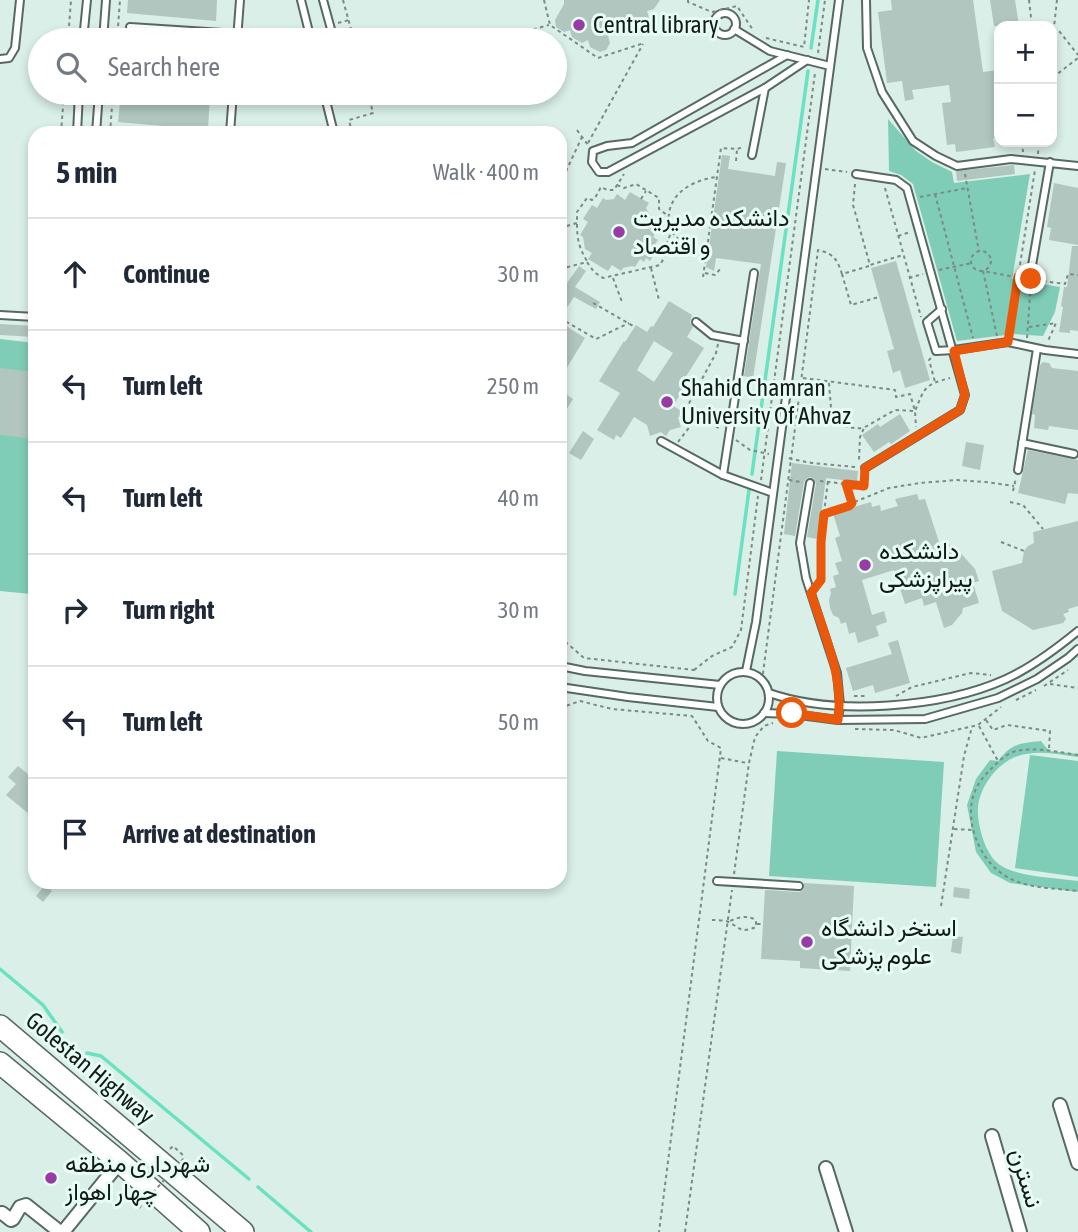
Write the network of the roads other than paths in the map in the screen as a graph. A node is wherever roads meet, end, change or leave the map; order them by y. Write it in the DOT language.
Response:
graph roads {
  1 [pos="20,0"];
  2 [pos="87,0"];
  3 [pos="106,0"];
  4 [pos="240,0"];
  5 [pos="301,0"];
  6 [pos="323,0"];
  7 [pos="839,0"];
  8 [pos="866,0"];
  9 [pos="130,27"];
  10 [pos="84,28"];
  11 [pos="104,28"];
  12 [pos="141,28"];
  13 [pos="238,28"];
  14 [pos="308,28"];
  15 [pos="331,28"];
  16 [pos="734,29"];
  17 [pos="787,55"];
  18 [pos="0,59"];
  19 [pos="807,60"];
  20 [pos="830,66"];
  21 [pos="765,88"];
  22 [pos="78,105"];
  23 [pos="98,105"];
  24 [pos="232,105"];
  25 [pos="328,105"];
  26 [pos="77,126"];
  27 [pos="97,126"];
  28 [pos="231,126"];
  29 [pos="332,126"];
  30 [pos="752,155"];
  31 [pos="1050,163"];
  32 [pos="1078,166"];
  33 [pos="856,173"];
  34 [pos="1031,271"];
  35 [pos="754,273"];
  36 [pos="942,309"];
  37 [pos="0,315"];
  38 [pos="28,317"];
  39 [pos="696,322"];
  40 [pos="744,341"];
  41 [pos="1041,349"];
  42 [pos="954,351"];
  43 [pos="1078,354"];
  44 [pos="661,441"];
  45 [pos="1023,443"];
  46 [pos="1074,454"];
  47 [pos="865,468"];
  48 [pos="1018,470"];
  49 [pos="723,475"];
  50 [pos="810,481"];
  51 [pos="773,493"];
  52 [pos="1078,631"];
  53 [pos="1078,649"];
  54 [pos="567,667"];
  55 [pos="746,671"];
  56 [pos="720,685"];
  57 [pos="567,688"];
  58 [pos="769,693"];
  59 [pos="840,701"];
  60 [pos="718,707"];
  61 [pos="764,713"];
  62 [pos="838,720"];
  63 [pos="717,881"];
  64 [pos="799,886"];
  65 [pos="0,1026"];
  66 [pos="0,1063"];
  67 [pos="1060,1105"];
  68 [pos="992,1136"];
  69 [pos="120,1162"];
  70 [pos="1078,1163"];
  71 [pos="826,1168"];
  72 [pos="2,1213"];
  73 [pos="61,1232"];
  74 [pos="200,1232"];
  75 [pos="243,1232"];
  76 [pos="846,1232"];
  77 [pos="1020,1232"];
  1 -- 18 [label="lane"];
  2 -- 10 [label="lane"];
  3 -- 11 [label="lane"];
  4 -- 13 [label="lane"];
  5 -- 14 [label="lane"];
  6 -- 15 [label="lane"];
  7 -- 20 [label="lane"];
  8 -- 31 [label="lane"];
  9 -- 12 [label="lane"];
  16 -- 17 [label="lane"];
  17 -- 19 [label="lane"];
  17 -- 21 [label="lane"];
  19 -- 20 [label="lane"];
  19 -- 21 [label="lane"];
  20 -- 51 [label="lane"];
  21 -- 30 [label="lane"];
  22 -- 26 [label="lane"];
  23 -- 27 [label="lane"];
  24 -- 28 [label="lane"];
  25 -- 29 [label="lane"];
  31 -- 32 [label="lane"];
  31 -- 34 [label="lane"];
  33 -- 36 [label="lane"];
  35 -- 40 [label="lane"];
  36 -- 42 [label="lane"];
  36 -- 42 [label="lane"];
  37 -- 38 [label="lane"];
  39 -- 40 [label="lane"];
  40 -- 49 [label="lane"];
  41 -- 42 [label="lane"];
  41 -- 43 [label="lane"];
  41 -- 45 [label="lane"];
  42 -- 47 [label="lane"];
  44 -- 49 [label="lane"];
  45 -- 46 [label="lane"];
  45 -- 48 [label="lane"];
  49 -- 51 [label="lane"];
  50 -- 59 [label="lane"];
  51 -- 55 [label="lane"];
  52 -- 59 [label="lane"];
  53 -- 62 [label="lane"];
  54 -- 56 [label="lane"];
  55 -- 56 [label="lane"];
  55 -- 58 [label="lane"];
  56 -- 60 [label="lane"];
  57 -- 60 [label="lane"];
  58 -- 59 [label="lane"];
  58 -- 61 [label="lane"];
  59 -- 62 [label="lane"];
  60 -- 61 [label="lane"];
  61 -- 62 [label="lane"];
  63 -- 64 [label="lane"];
  65 -- 75 [label="highway, Golestan Highway"];
  66 -- 69 [label="highway"];
  67 -- 70 [label="street"];
  68 -- 77 [label="street, نسترن"];
  69 -- 73 [label="street"];
  69 -- 74 [label="highway"];
  71 -- 76 [label="street"];
  72 -- 73 [label="street"];
}
